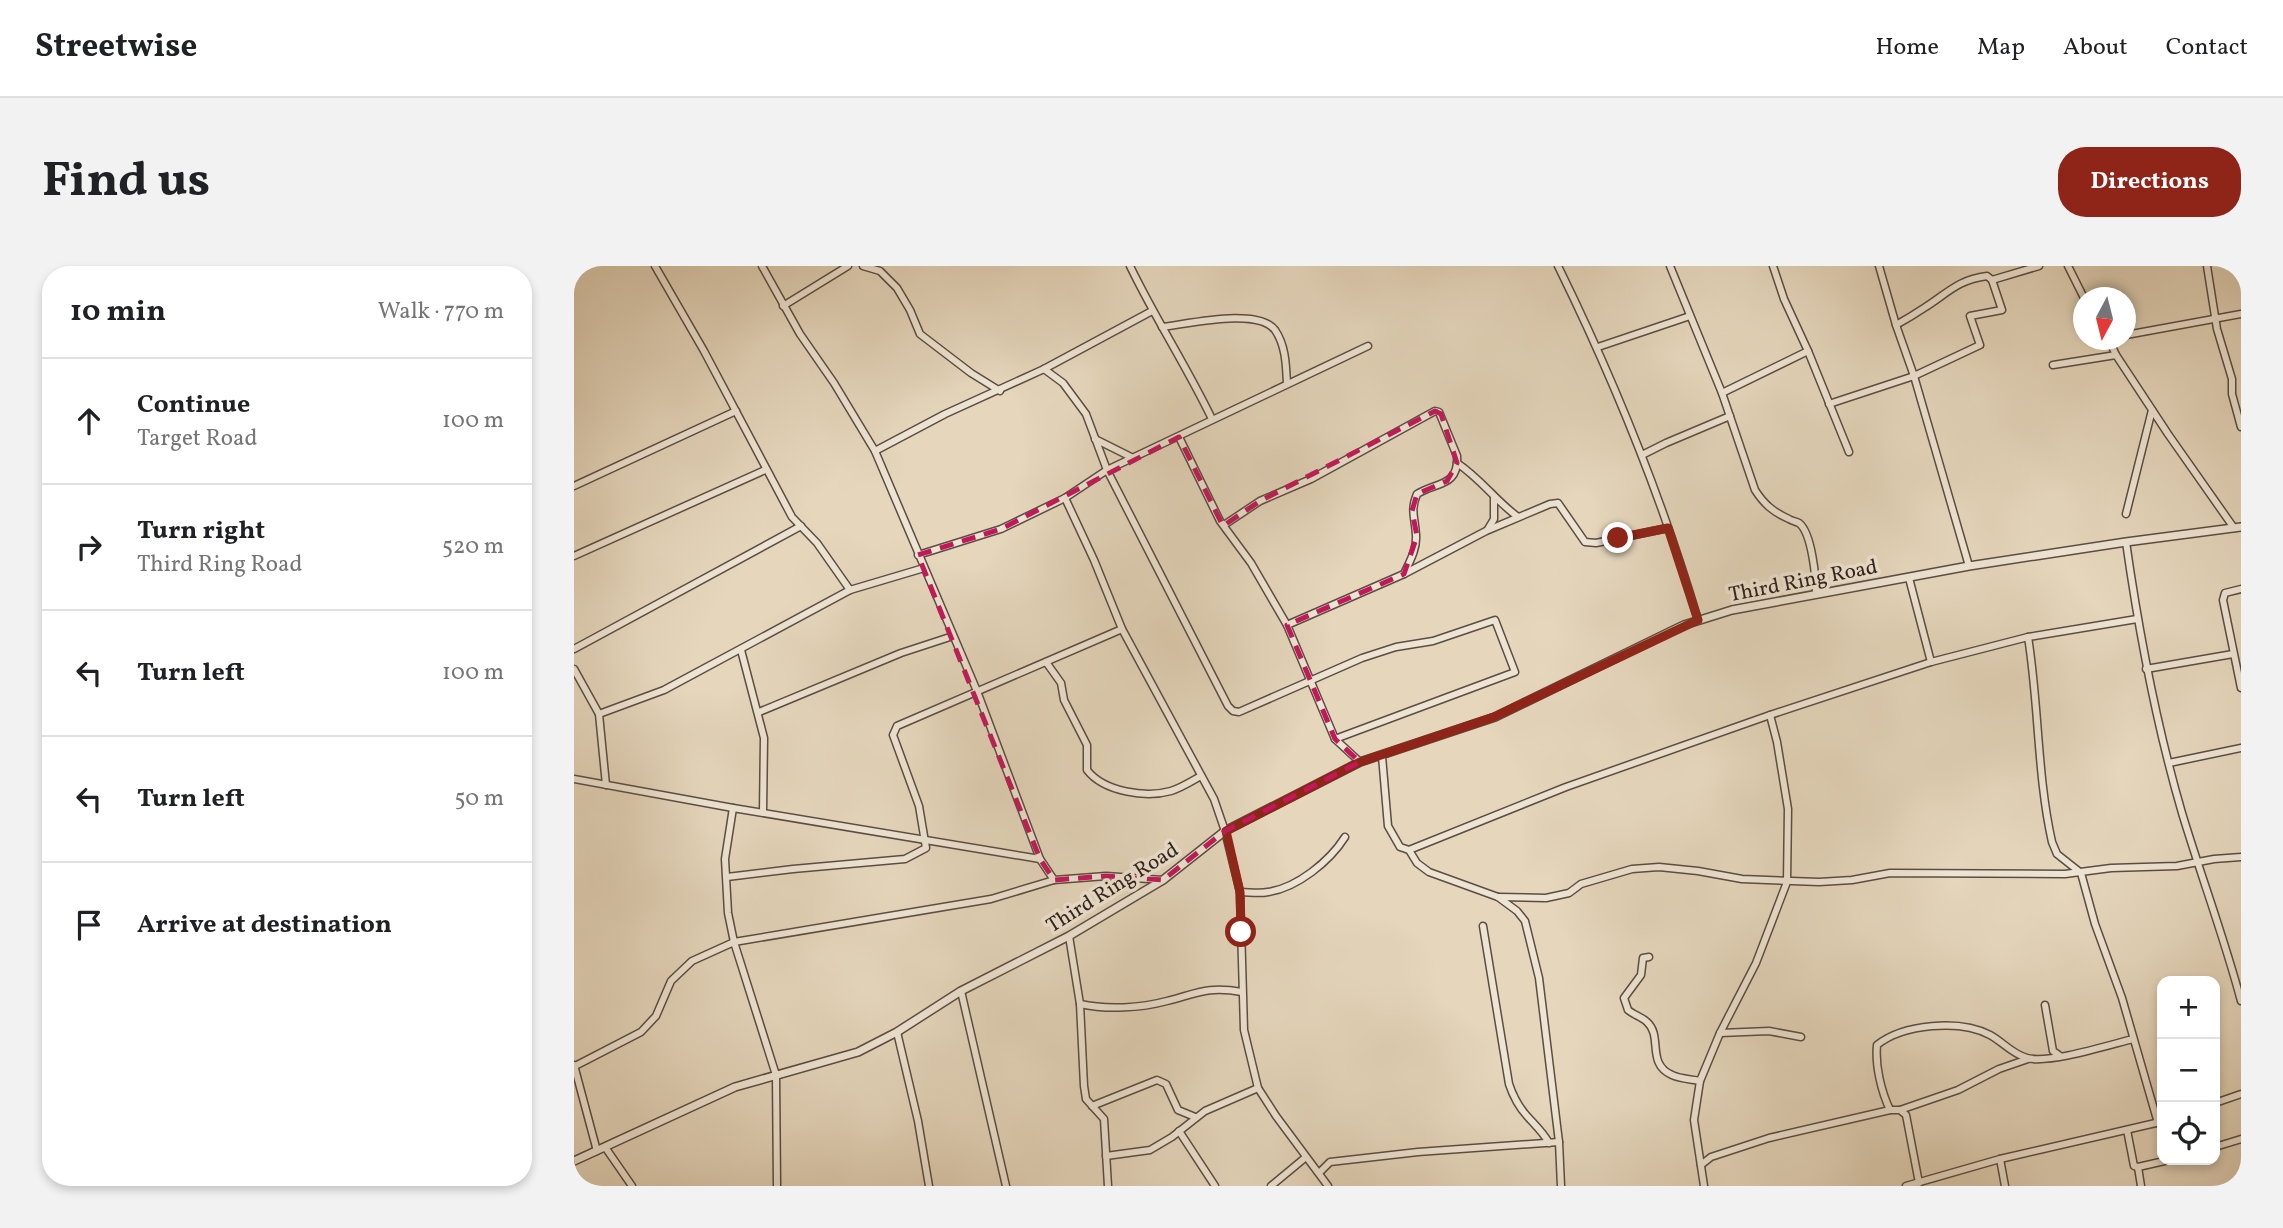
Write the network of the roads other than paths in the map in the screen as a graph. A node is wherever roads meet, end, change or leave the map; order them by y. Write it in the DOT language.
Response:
graph roads {
  1 [pos="654,266"];
  2 [pos="762,266"];
  3 [pos="848,266"];
  4 [pos="863,266"];
  5 [pos="1130,266"];
  6 [pos="1558,266"];
  7 [pos="1773,266"];
  8 [pos="1879,266"];
  9 [pos="2039,266"];
  10 [pos="2068,266"];
  11 [pos="2207,266"];
  12 [pos="1673,267"];
  13 [pos="1992,280"];
  14 [pos="2078,287"];
  15 [pos="783,306"];
  16 [pos="1152,311"];
  17 [pos="2241,314"];
  18 [pos="1690,316"];
  19 [pos="2216,319"];
  20 [pos="1896,325"];
  21 [pos="1163,327"];
  22 [pos="2136,333"];
  23 [pos="1368,346"];
  24 [pos="1598,347"];
  25 [pos="2114,350"];
  26 [pos="1808,351"];
  27 [pos="2116,355"];
  28 [pos="2053,365"];
  29 [pos="1044,369"];
  30 [pos="1914,376"];
  31 [pos="2241,378"];
  32 [pos="2232,379"];
  33 [pos="1287,384"];
  34 [pos="1000,391"];
  35 [pos="1722,393"];
  36 [pos="1829,404"];
  37 [pos="2152,410"];
  38 [pos="736,411"];
  39 [pos="1730,416"];
  40 [pos="1212,419"];
  41 [pos="2241,428"];
  42 [pos="1179,437"];
  43 [pos="1095,439"];
  44 [pos="875,451"];
  45 [pos="1849,452"];
  46 [pos="1642,455"];
  47 [pos="1133,458"];
  48 [pos="1457,463"];
  49 [pos="765,470"];
  50 [pos="1107,470"];
  51 [pos="574,486"];
  52 [pos="1494,496"];
  53 [pos="1065,498"];
  54 [pos="2126,514"];
  55 [pos="1518,517"];
  56 [pos="1224,525"];
  57 [pos="801,526"];
  58 [pos="1668,528"];
  59 [pos="2238,528"];
  60 [pos="1486,531"];
  61 [pos="2126,542"];
  62 [pos="918,555"];
  63 [pos="574,556"];
  64 [pos="1969,566"];
  65 [pos="924,568"];
  66 [pos="1404,574"];
  67 [pos="1909,578"];
  68 [pos="2241,589"];
  69 [pos="850,590"];
  70 [pos="1816,594"];
  71 [pos="1698,620"];
  72 [pos="2137,620"];
  73 [pos="1287,625"];
  74 [pos="1122,629"];
  75 [pos="953,636"];
  76 [pos="2028,637"];
  77 [pos="574,649"];
  78 [pos="741,650"];
  79 [pos="2233,654"];
  80 [pos="1046,662"];
  81 [pos="1931,662"];
  82 [pos="574,669"];
  83 [pos="2146,669"];
  84 [pos="2240,674"];
  85 [pos="1310,682"];
  86 [pos="2241,688"];
  87 [pos="976,691"];
  88 [pos="759,712"];
  89 [pos="599,714"];
  90 [pos="1770,715"];
  91 [pos="1335,739"];
  92 [pos="2241,748"];
  93 [pos="1382,756"];
  94 [pos="1360,762"];
  95 [pos="2169,763"];
  96 [pos="1201,776"];
  97 [pos="574,779"];
  98 [pos="606,785"];
  99 [pos="733,807"];
  100 [pos="763,812"];
  101 [pos="1226,831"];
  102 [pos="1345,837"];
  103 [pos="926,839"];
  104 [pos="1409,850"];
  105 [pos="2241,858"];
  106 [pos="1040,859"];
  107 [pos="2198,863"];
  108 [pos="2081,873"];
  109 [pos="727,877"];
  110 [pos="1054,880"];
  111 [pos="1163,880"];
  112 [pos="1787,882"];
  113 [pos="1240,892"];
  114 [pos="1498,897"];
  115 [pos="1483,926"];
  116 [pos="1069,936"];
  117 [pos="734,942"];
  118 [pos="1649,957"];
  119 [pos="961,991"];
  120 [pos="1242,992"];
  121 [pos="2241,1001"];
  122 [pos="1080,1004"];
  123 [pos="2045,1005"];
  124 [pos="897,1032"];
  125 [pos="1720,1033"];
  126 [pos="1801,1037"];
  127 [pos="2133,1039"];
  128 [pos="2060,1056"];
  129 [pos="2028,1059"];
  130 [pos="574,1066"];
  131 [pos="776,1075"];
  132 [pos="1700,1081"];
  133 [pos="1258,1087"];
  134 [pos="2241,1094"];
  135 [pos="2218,1102"];
  136 [pos="1092,1106"];
  137 [pos="1890,1110"];
  138 [pos="1900,1110"];
  139 [pos="2157,1113"];
  140 [pos="1195,1117"];
  141 [pos="2157,1123"];
  142 [pos="2127,1130"];
  143 [pos="1179,1131"];
  144 [pos="2241,1139"];
  145 [pos="1559,1142"];
  146 [pos="1549,1143"];
  147 [pos="2220,1145"];
  148 [pos="606,1147"];
  149 [pos="597,1151"];
  150 [pos="1106,1156"];
  151 [pos="1306,1157"];
  152 [pos="2000,1159"];
  153 [pos="574,1161"];
  154 [pos="2157,1163"];
  155 [pos="1701,1164"];
  156 [pos="2138,1167"];
  157 [pos="1319,1173"];
  158 [pos="1919,1183"];
  159 [pos="632,1186"];
  160 [pos="777,1186"];
  161 [pos="929,1186"];
  162 [pos="1006,1186"];
  163 [pos="1108,1186"];
  164 [pos="1215,1186"];
  165 [pos="1271,1186"];
  166 [pos="1328,1186"];
  167 [pos="1561,1186"];
  168 [pos="1704,1186"];
  169 [pos="1906,1186"];
  170 [pos="2005,1186"];
  171 [pos="2141,1186"];
  1 -- 38 [label="street"];
  2 -- 15 [label="street"];
  3 -- 15 [label="street"];
  4 -- 34 [label="street"];
  5 -- 16 [label="street"];
  6 -- 24 [label="street"];
  7 -- 26 [label="street"];
  8 -- 20 [label="street"];
  9 -- 13 [label="street"];
  10 -- 14 [label="street"];
  11 -- 19 [label="street"];
  12 -- 18 [label="street"];
  13 -- 20 [label="street"];
  13 -- 30 [label="street"];
  15 -- 44 [label="street"];
  16 -- 21 [label="street"];
  16 -- 29 [label="street"];
  17 -- 19 [label="street"];
  18 -- 24 [label="street"];
  18 -- 35 [label="street"];
  19 -- 22 [label="street"];
  19 -- 32 [label="street"];
  20 -- 30 [label="street"];
  21 -- 33 [label="street"];
  21 -- 40 [label="street"];
  23 -- 33 [label="street"];
  24 -- 46 [label="street"];
  25 -- 27 [label="street"];
  26 -- 35 [label="street"];
  26 -- 36 [label="street"];
  27 -- 28 [label="street"];
  27 -- 37 [label="street"];
  29 -- 34 [label="street"];
  29 -- 43 [label="street"];
  30 -- 36 [label="street"];
  30 -- 64 [label="street"];
  31 -- 32 [label="street"];
  32 -- 41 [label="street"];
  33 -- 40 [label="street"];
  34 -- 44 [label="street"];
  35 -- 39 [label="street"];
  36 -- 45 [label="street"];
  37 -- 54 [label="street"];
  37 -- 59 [label="street"];
  38 -- 49 [label="street"];
  38 -- 51 [label="street"];
  39 -- 46 [label="street"];
  39 -- 70 [label="street"];
  40 -- 42 [label="street"];
  42 -- 47 [label="street"];
  42 -- 56 [label="street"];
  43 -- 47 [label="street"];
  43 -- 50 [label="street"];
  44 -- 62 [label="street"];
  46 -- 58 [label="street"];
  47 -- 50 [label="street"];
  48 -- 52 [label="street"];
  48 -- 56 [label="street"];
  48 -- 66 [label="street"];
  49 -- 57 [label="street"];
  49 -- 63 [label="street"];
  50 -- 53 [label="street"];
  50 -- 85 [label="street"];
  52 -- 55 [label="street"];
  52 -- 60 [label="street"];
  53 -- 62 [label="street"];
  53 -- 74 [label="street"];
  55 -- 58 [label="street"];
  55 -- 60 [label="street"];
  56 -- 73 [label="street"];
  57 -- 69 [label="street"];
  57 -- 77 [label="street"];
  58 -- 71 [label="street"];
  59 -- 61 [label="street, Third Ring Road"];
  60 -- 66 [label="street"];
  61 -- 64 [label="street, Third Ring Road"];
  61 -- 72 [label="street"];
  62 -- 65 [label="street"];
  64 -- 67 [label="street, Third Ring Road"];
  65 -- 69 [label="street"];
  65 -- 75 [label="street"];
  66 -- 73 [label="street"];
  67 -- 70 [label="street, Third Ring Road"];
  67 -- 81 [label="street"];
  68 -- 79 [label="street"];
  69 -- 78 [label="street"];
  70 -- 71 [label="street, Third Ring Road"];
  71 -- 93 [label="street, Third Ring Road"];
  72 -- 76 [label="street"];
  72 -- 83 [label="street"];
  73 -- 85 [label="street"];
  74 -- 80 [label="street"];
  74 -- 96 [label="street"];
  75 -- 87 [label="street"];
  75 -- 88 [label="street"];
  76 -- 81 [label="street"];
  76 -- 108 [label="street"];
  78 -- 88 [label="street"];
  78 -- 89 [label="street"];
  79 -- 83 [label="street"];
  79 -- 84 [label="street"];
  80 -- 87 [label="street"];
  80 -- 96 [label="street"];
  81 -- 90 [label="street"];
  82 -- 89 [label="street"];
  83 -- 95 [label="street"];
  84 -- 86 [label="street"];
  85 -- 91 [label="street"];
  85 -- 91 [label="street"];
  87 -- 103 [label="street"];
  87 -- 106 [label="street"];
  88 -- 100 [label="street"];
  89 -- 98 [label="street"];
  90 -- 104 [label="street"];
  90 -- 112 [label="street"];
  91 -- 94 [label="street"];
  92 -- 95 [label="street"];
  93 -- 94 [label="street, Third Ring Road"];
  93 -- 104 [label="street"];
  94 -- 101 [label="street, Third Ring Road"];
  95 -- 107 [label="street"];
  96 -- 101 [label="street"];
  97 -- 98 [label="street"];
  98 -- 99 [label="street"];
  99 -- 100 [label="street"];
  99 -- 109 [label="street"];
  100 -- 103 [label="street"];
  101 -- 111 [label="street, Third Ring Road"];
  101 -- 113 [label="street"];
  102 -- 113 [label="street"];
  103 -- 106 [label="street"];
  103 -- 109 [label="street"];
  104 -- 114 [label="street"];
  105 -- 107 [label="street"];
  106 -- 110 [label="street"];
  107 -- 108 [label="street"];
  107 -- 121 [label="street"];
  108 -- 112 [label="street"];
  108 -- 127 [label="street"];
  109 -- 117 [label="street"];
  110 -- 111 [label="street"];
  110 -- 117 [label="street"];
  111 -- 116 [label="street, Third Ring Road"];
  112 -- 114 [label="street"];
  112 -- 125 [label="street"];
  113 -- 120 [label="street"];
  114 -- 145 [label="street"];
  115 -- 146 [label="street"];
  116 -- 119 [label="street, Third Ring Road"];
  116 -- 122 [label="street"];
  117 -- 130 [label="street"];
  117 -- 131 [label="street"];
  118 -- 132 [label="street"];
  119 -- 124 [label="street, Third Ring Road"];
  119 -- 162 [label="street"];
  120 -- 122 [label="street"];
  120 -- 133 [label="street"];
  122 -- 136 [label="street"];
  123 -- 128 [label="street"];
  124 -- 131 [label="street, Third Ring Road"];
  124 -- 161 [label="street"];
  125 -- 126 [label="street"];
  125 -- 132 [label="street"];
  127 -- 128 [label="street"];
  127 -- 139 [label="street"];
  128 -- 129 [label="street"];
  129 -- 137 [label="street"];
  129 -- 138 [label="street"];
  130 -- 149 [label="street"];
  131 -- 148 [label="street, Third Ring Road"];
  131 -- 160 [label="street"];
  132 -- 155 [label="street"];
  133 -- 140 [label="street"];
  133 -- 151 [label="street"];
  134 -- 135 [label="street"];
  136 -- 140 [label="street"];
  136 -- 150 [label="street"];
  137 -- 138 [label="street"];
  137 -- 155 [label="street"];
  138 -- 158 [label="street"];
  140 -- 143 [label="street"];
  141 -- 142 [label="street"];
  142 -- 152 [label="street"];
  142 -- 156 [label="street"];
  143 -- 150 [label="street"];
  143 -- 164 [label="street"];
  144 -- 147 [label="street"];
  145 -- 146 [label="street"];
  145 -- 167 [label="street"];
  146 -- 157 [label="street"];
  148 -- 149 [label="street, Third Ring Road"];
  148 -- 159 [label="street"];
  149 -- 153 [label="street, Third Ring Road"];
  150 -- 163 [label="street"];
  151 -- 157 [label="street"];
  151 -- 165 [label="street"];
  152 -- 158 [label="street"];
  152 -- 170 [label="street"];
  154 -- 156 [label="street"];
  155 -- 168 [label="street"];
  156 -- 171 [label="street"];
  157 -- 166 [label="street"];
  158 -- 169 [label="street"];
}
